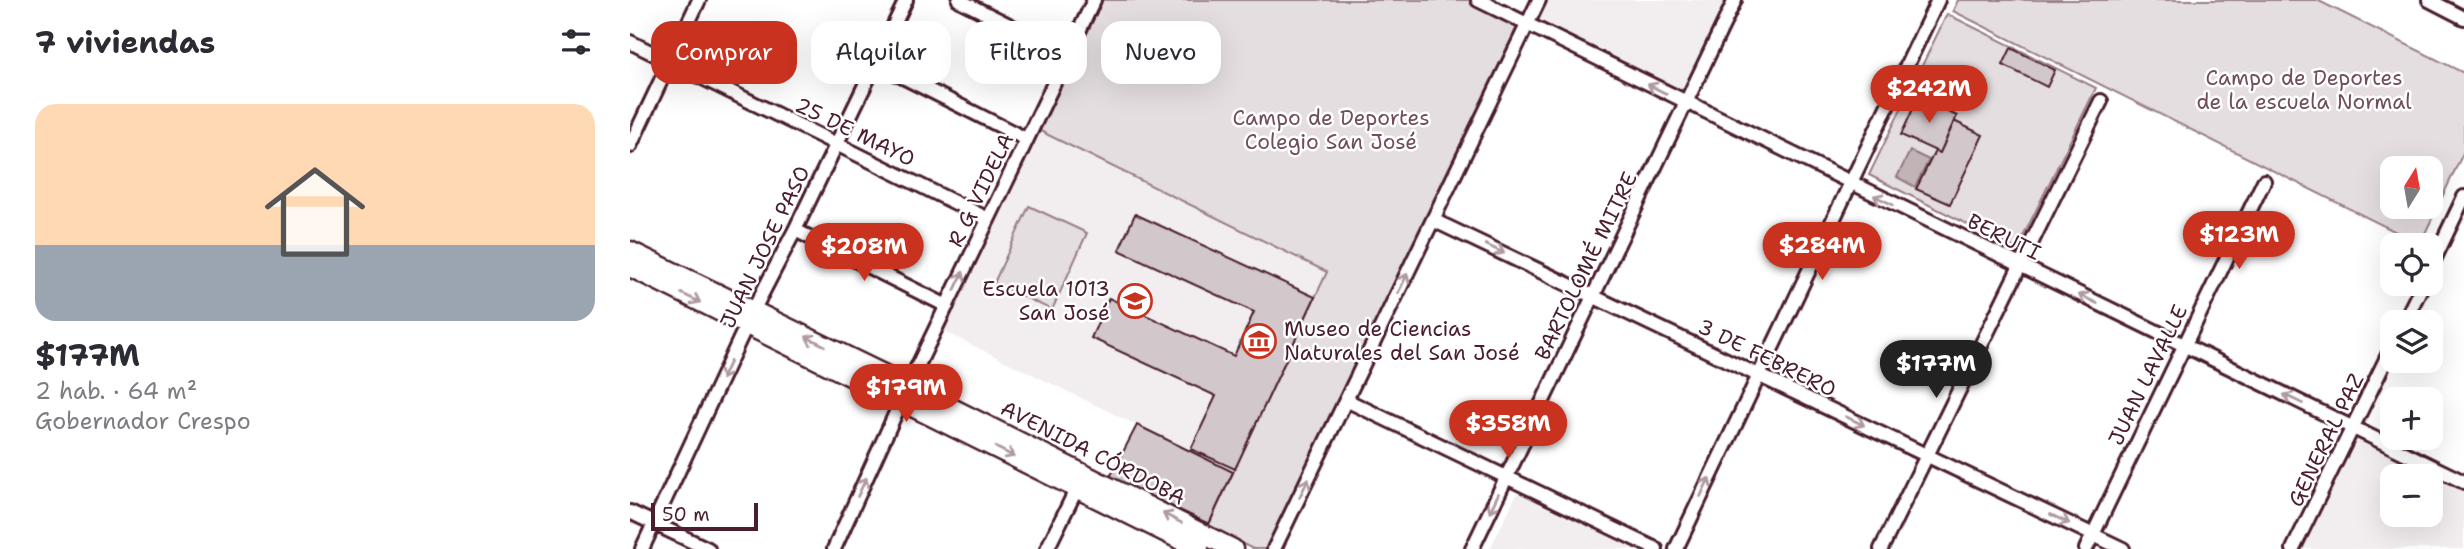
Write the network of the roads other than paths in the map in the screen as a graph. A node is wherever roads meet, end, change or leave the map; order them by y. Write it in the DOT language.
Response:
graph roads {
  1 [pos="699,0"];
  2 [pos="906,0"];
  3 [pos="959,0"];
  4 [pos="1094,0"];
  5 [pos="1478,0"];
  6 [pos="1539,0"];
  7 [pos="1735,0"];
  8 [pos="1937,0"];
  9 [pos="2429,0"];
  10 [pos="2464,18"];
  11 [pos="689,21"];
  12 [pos="896,21"];
  13 [pos="1001,21"];
  14 [pos="1084,21"];
  15 [pos="1527,24"];
  16 [pos="630,42"];
  17 [pos="651,53"];
  18 [pos="659,84"];
  19 [pos="714,84"];
  20 [pos="865,84"];
  21 [pos="917,84"];
  22 [pos="1053,84"];
  23 [pos="2101,101"];
  24 [pos="1685,103"];
  25 [pos="1026,139"];
  26 [pos="836,144"];
  27 [pos="630,146"];
  28 [pos="2264,181"];
  29 [pos="1850,183"];
  30 [pos="2464,197"];
  31 [pos="988,219"];
  32 [pos="1433,220"];
  33 [pos="795,230"];
  34 [pos="2443,241"];
  35 [pos="630,251"];
  36 [pos="2020,266"];
  37 [pos="630,267"];
  38 [pos="1593,296"];
  39 [pos="947,306"];
  40 [pos="750,318"];
  41 [pos="2184,346"];
  42 [pos="2380,372"];
  43 [pos="1759,375"];
  44 [pos="905,393"];
  45 [pos="1346,400"];
  46 [pos="2353,428"];
  47 [pos="1927,456"];
  48 [pos="1506,477"];
  49 [pos="2464,482"];
  50 [pos="1077,488"];
  51 [pos="630,512"];
  52 [pos="654,524"];
  53 [pos="2092,535"];
  54 [pos="642,549"];
  55 [pos="708,549"];
  56 [pos="834,549"];
  57 [pos="1047,549"];
  58 [pos="1199,549"];
  59 [pos="1233,549"];
  60 [pos="1274,549"];
  61 [pos="1472,549"];
  62 [pos="1656,549"];
  63 [pos="1676,549"];
  64 [pos="1881,549"];
  65 [pos="2086,549"];
  66 [pos="2123,549"];
  67 [pos="2293,549"];
  1 -- 11 [label="street"];
  2 -- 12 [label="street, JUAN JOSE PASO"];
  3 -- 13 [label="street"];
  4 -- 14 [label="street, R G VIDELA"];
  5 -- 15 [label="street, BERUTI"];
  6 -- 15 [label="street"];
  7 -- 24 [label="street, BARTOLOMÉ MITRE"];
  8 -- 29 [label="street"];
  9 -- 10 [label="street"];
  24 -- 15 [label="street, BERUTI, one-way"];
  15 -- 32 [label="street"];
  16 -- 17 [label="street, 25 DE MAYO"];
  18 -- 27 [label="street"];
  19 -- 26 [label="street, 25 DE MAYO"];
  20 -- 26 [label="street, JUAN JOSE PASO"];
  21 -- 25 [label="street"];
  22 -- 25 [label="street, R G VIDELA"];
  23 -- 36 [label="street"];
  24 -- 29 [label="street, BERUTI"];
  24 -- 38 [label="street, BARTOLOMÉ MITRE"];
  25 -- 31 [label="street, R G VIDELA"];
  26 -- 31 [label="street, 25 DE MAYO"];
  26 -- 33 [label="street, JUAN JOSE PASO"];
  28 -- 41 [label="street, JUAN LAVALLE"];
  36 -- 29 [label="street, BERUTI, one-way"];
  29 -- 43 [label="street"];
  30 -- 34 [label="street"];
  39 -- 31 [label="street, R G VIDELA, one-way"];
  32 -- 38 [label="street, 3 DE FEBRERO, one-way"];
  45 -- 32 [label="street, one-way"];
  33 -- 39 [label="street"];
  33 -- 40 [label="street, JUAN JOSE PASO"];
  35 -- 40 [label="main road, AVENIDA CÓRDOBA"];
  41 -- 36 [label="street, BERUTI, one-way"];
  36 -- 47 [label="street"];
  37 -- 40 [label="main road, AVENIDA CÓRDOBA, one-way"];
  38 -- 43 [label="street, 3 DE FEBRERO"];
  38 -- 48 [label="street, BARTOLOMÉ MITRE"];
  39 -- 44 [label="street, R G VIDELA"];
  40 -- 44 [label="main road, AVENIDA CÓRDOBA"];
  40 -- 52 [label="street, JUAN JOSE PASO, one-way"];
  46 -- 41 [label="street, BERUTI, one-way"];
  41 -- 53 [label="street, JUAN LAVALLE"];
  42 -- 46 [label="street, GENERAL PAZ"];
  43 -- 47 [label="street, 3 DE FEBRERO, one-way"];
  63 -- 43 [label="street, one-way"];
  44 -- 50 [label="main road, AVENIDA CÓRDOBA, one-way"];
  56 -- 44 [label="street, R G VIDELA, one-way"];
  59 -- 44 [label="main road, AVENIDA CÓRDOBA, one-way"];
  45 -- 48 [label="street"];
  60 -- 45 [label="street, one-way"];
  46 -- 49 [label="street, BERUTI"];
  46 -- 67 [label="street, GENERAL PAZ"];
  47 -- 53 [label="street, 3 DE FEBRERO, one-way"];
  47 -- 64 [label="street"];
  48 -- 61 [label="street, BARTOLOMÉ MITRE, one-way"];
  48 -- 62 [label="street"];
  50 -- 57 [label="street"];
  50 -- 58 [label="main road, AVENIDA CÓRDOBA"];
  51 -- 52 [label="street"];
  52 -- 54 [label="street, JUAN JOSE PASO"];
  52 -- 55 [label="street"];
  53 -- 65 [label="street, JUAN LAVALLE"];
  53 -- 66 [label="street, 3 DE FEBRERO"];
}
